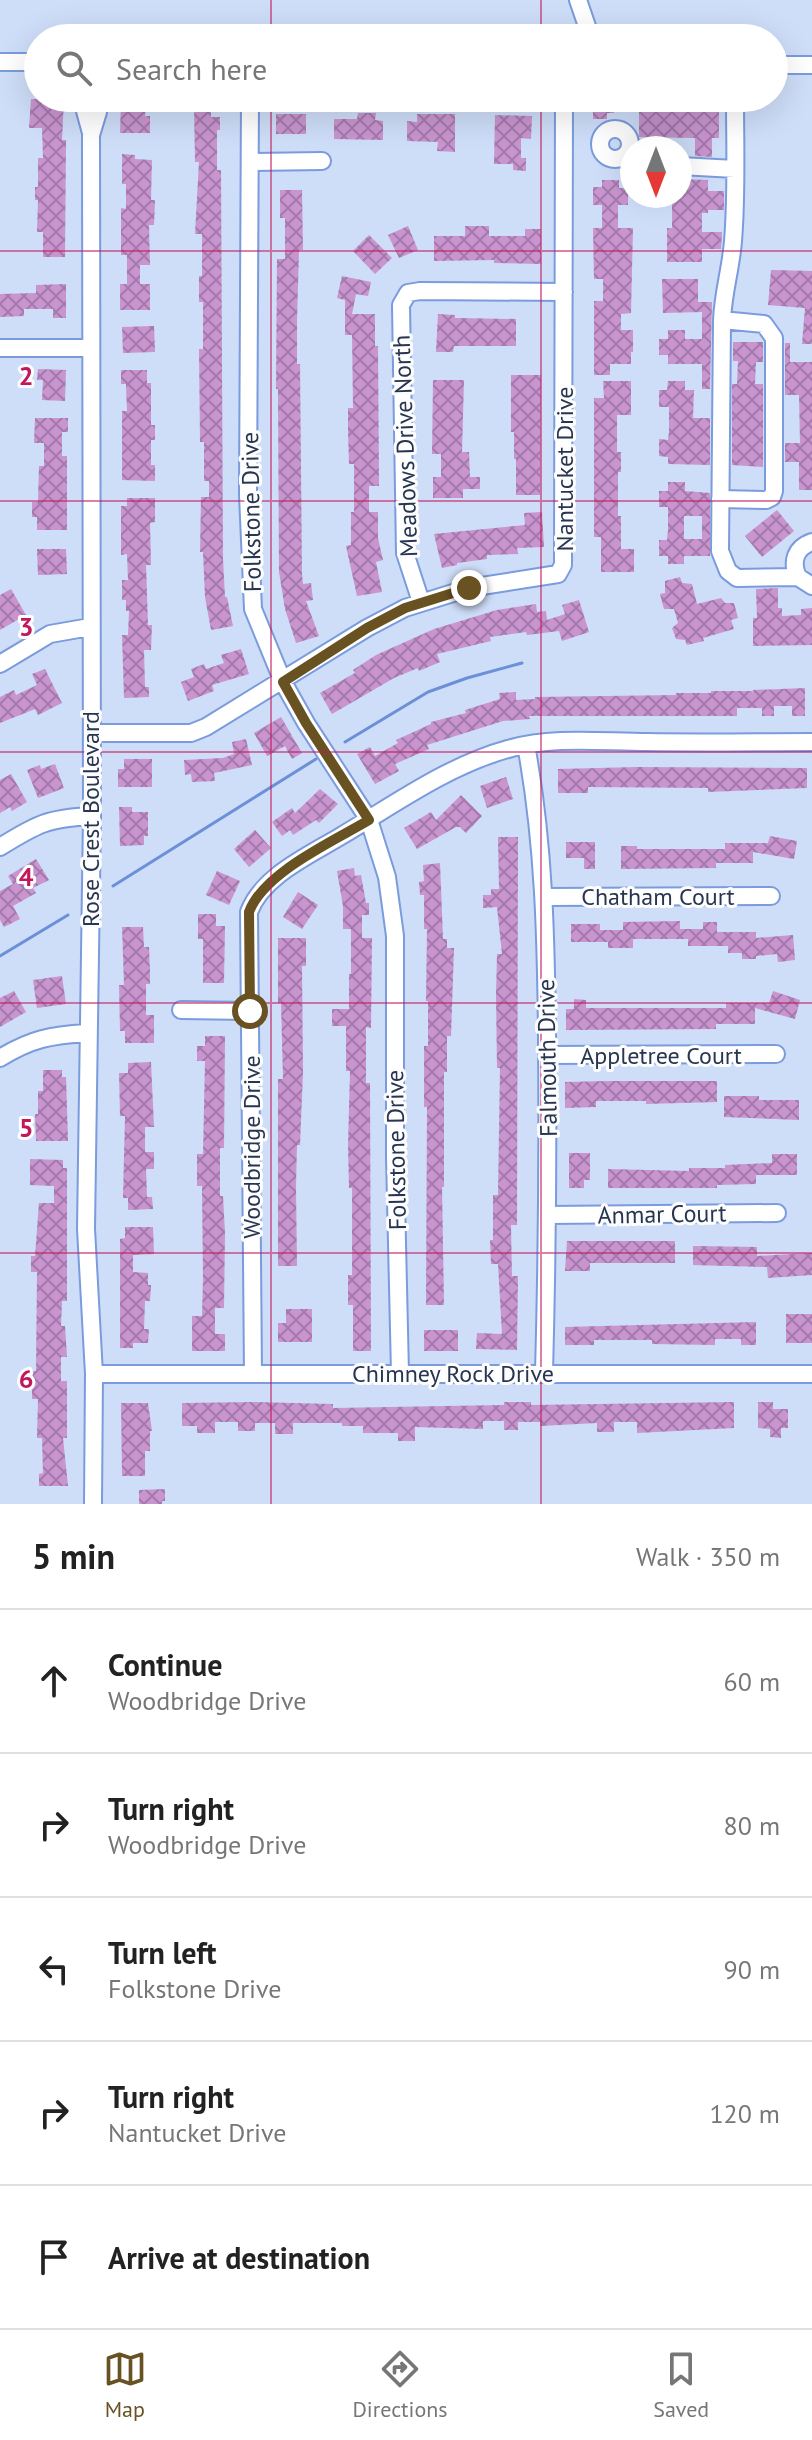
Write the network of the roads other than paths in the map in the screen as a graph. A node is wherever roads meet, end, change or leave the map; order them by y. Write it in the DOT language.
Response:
graph roads {
  1 [pos="578,0"];
  2 [pos="586,24"];
  3 [pos="0,62"];
  4 [pos="24,62"];
  5 [pos="788,65"];
  6 [pos="812,65"];
  7 [pos="85,112"];
  8 [pos="98,112"];
  9 [pos="250,112"];
  10 [pos="564,112"];
  11 [pos="735,112"];
  12 [pos="91,135"];
  13 [pos="322,161"];
  14 [pos="250,162"];
  15 [pos="692,167"];
  16 [pos="735,169"];
  17 [pos="564,292"];
  18 [pos="722,320"];
  19 [pos="0,348"];
  20 [pos="91,348"];
  21 [pos="720,499"];
  22 [pos="812,542"];
  23 [pos="805,581"];
  24 [pos="421,602"];
  25 [pos="90,627"];
  26 [pos="0,664"];
  27 [pos="283,682"];
  28 [pos="92,733"];
  29 [pos="812,742"];
  30 [pos="526,745"];
  31 [pos="92,816"];
  32 [pos="369,820"];
  33 [pos="0,847"];
  34 [pos="771,896"];
  35 [pos="545,897"];
  36 [pos="181,1010"];
  37 [pos="250,1011"];
  38 [pos="87,1033"];
  39 [pos="776,1054"];
  40 [pos="547,1055"];
  41 [pos="0,1058"];
  42 [pos="777,1213"];
  43 [pos="548,1215"];
  44 [pos="400,1373"];
  45 [pos="544,1373"];
  46 [pos="94,1374"];
  47 [pos="253,1374"];
  48 [pos="812,1374"];
  49 [pos="93,1504"];
  1 -- 2 [label="street"];
  3 -- 4 [label="street"];
  5 -- 6 [label="street"];
  7 -- 12 [label="street, Rose Crest Boulevard"];
  8 -- 12 [label="street, Rose Crest Boulevard"];
  9 -- 14 [label="street, Folkstone Drive"];
  10 -- 17 [label="street, Nantucket Drive"];
  11 -- 16 [label="street"];
  12 -- 20 [label="street, Rose Crest Boulevard"];
  13 -- 14 [label="street"];
  14 -- 27 [label="street, Folkstone Drive"];
  15 -- 16 [label="street"];
  16 -- 18 [label="street"];
  17 -- 24 [label="street, Nantucket Drive"];
  17 -- 24 [label="street, Meadows Drive North"];
  18 -- 21 [label="street"];
  18 -- 21 [label="street"];
  19 -- 20 [label="street"];
  20 -- 25 [label="street, Rose Crest Boulevard"];
  21 -- 23 [label="street"];
  22 -- 23 [label="street"];
  24 -- 27 [label="street, Nantucket Drive"];
  25 -- 26 [label="street"];
  25 -- 28 [label="street, Rose Crest Boulevard"];
  27 -- 28 [label="street, Nantucket Drive"];
  27 -- 32 [label="street, Folkstone Drive"];
  28 -- 31 [label="street, Rose Crest Boulevard"];
  29 -- 30 [label="street, Woodbridge Drive"];
  30 -- 32 [label="street, Woodbridge Drive"];
  30 -- 35 [label="street, Falmouth Drive"];
  31 -- 33 [label="street"];
  31 -- 38 [label="street, Rose Crest Boulevard"];
  32 -- 37 [label="street, Woodbridge Drive"];
  32 -- 44 [label="street, Folkstone Drive"];
  34 -- 35 [label="street, Chatham Court"];
  35 -- 40 [label="street, Falmouth Drive"];
  36 -- 37 [label="street"];
  37 -- 47 [label="street, Woodbridge Drive"];
  38 -- 41 [label="street"];
  38 -- 46 [label="street, Rose Crest Boulevard"];
  39 -- 40 [label="street, Appletree Court"];
  40 -- 43 [label="street, Falmouth Drive"];
  42 -- 43 [label="street, Anmar Court"];
  43 -- 45 [label="street, Falmouth Drive"];
  44 -- 45 [label="street, Chimney Rock Drive"];
  44 -- 47 [label="street, Chimney Rock Drive"];
  45 -- 48 [label="street, Chimney Rock Drive"];
  46 -- 47 [label="street, Chimney Rock Drive"];
  46 -- 49 [label="street, Rose Crest Boulevard"];
}
